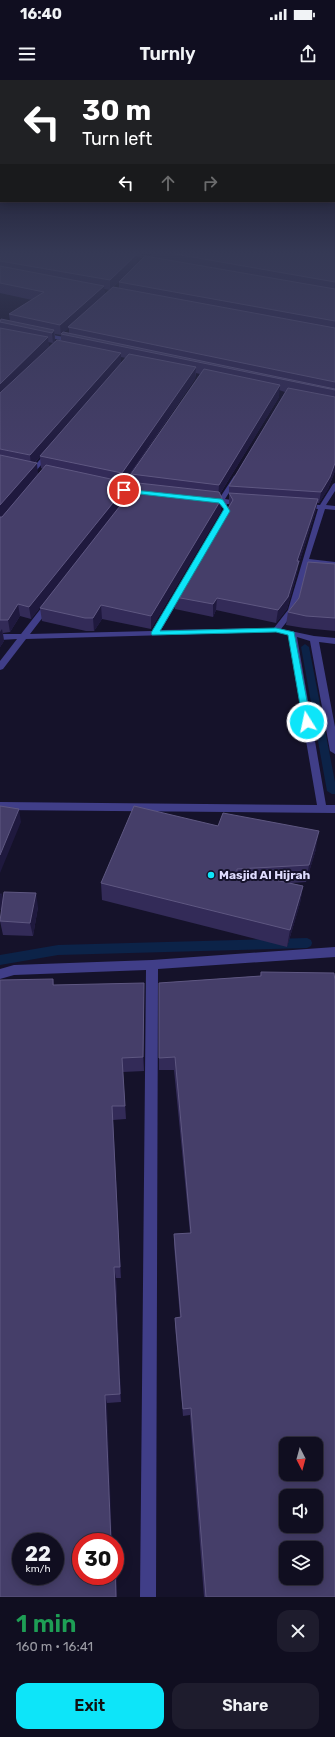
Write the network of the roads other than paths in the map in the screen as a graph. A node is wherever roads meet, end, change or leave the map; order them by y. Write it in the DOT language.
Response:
graph roads {
  1 [pos="38,334"];
  2 [pos="67,334"];
  3 [pos="62,339"];
  4 [pos="82,343"];
  5 [pos="55,346"];
  6 [pos="54,448"];
  7 [pos="142,465"];
  8 [pos="241,468"];
  9 [pos="44,473"];
  10 [pos="335,485"];
  11 [pos="124,490"];
  12 [pos="198,499"];
  13 [pos="221,501"];
  14 [pos="252,503"];
  15 [pos="299,506"];
  16 [pos="322,507"];
  17 [pos="335,508"];
  18 [pos="227,511"];
  19 [pos="305,561"];
  20 [pos="335,564"];
  21 [pos="187,579"];
  22 [pos="53,599"];
  23 [pos="276,630"];
  24 [pos="155,633"];
  25 [pos="292,634"];
  26 [pos="0,636"];
  27 [pos="24,636"];
  28 [pos="314,639"];
  29 [pos="335,641"];
  30 [pos="0,667"];
  31 [pos="335,751"];
  32 [pos="0,806"];
  33 [pos="322,809"];
  34 [pos="335,809"];
  35 [pos="335,952"];
  36 [pos="152,965"];
  37 [pos="0,974"];
  38 [pos="148,1597"];
  1 -- 3 [label="street"];
  2 -- 3 [label="street"];
  3 -- 4 [label="street"];
  3 -- 5 [label="street"];
  6 -- 9 [label="street"];
  7 -- 11 [label="street"];
  8 -- 13 [label="street"];
  10 -- 16 [label="street"];
  12 -- 13 [label="street"];
  13 -- 14 [label="street"];
  13 -- 18 [label="street"];
  15 -- 16 [label="street"];
  16 -- 17 [label="street"];
  16 -- 19 [label="street"];
  19 -- 20 [label="street"];
  19 -- 23 [label="street"];
  21 -- 24 [label="street"];
  22 -- 27 [label="street"];
  23 -- 24 [label="street"];
  23 -- 25 [label="street"];
  24 -- 27 [label="street"];
  25 -- 28 [label="street"];
  25 -- 33 [label="street"];
  26 -- 27 [label="street"];
  27 -- 30 [label="street"];
  28 -- 29 [label="street"];
  28 -- 31 [label="street"];
  32 -- 33 [label="street"];
  33 -- 34 [label="street"];
  35 -- 36 [label="street"];
  36 -- 37 [label="street"];
  36 -- 38 [label="street"];
}
